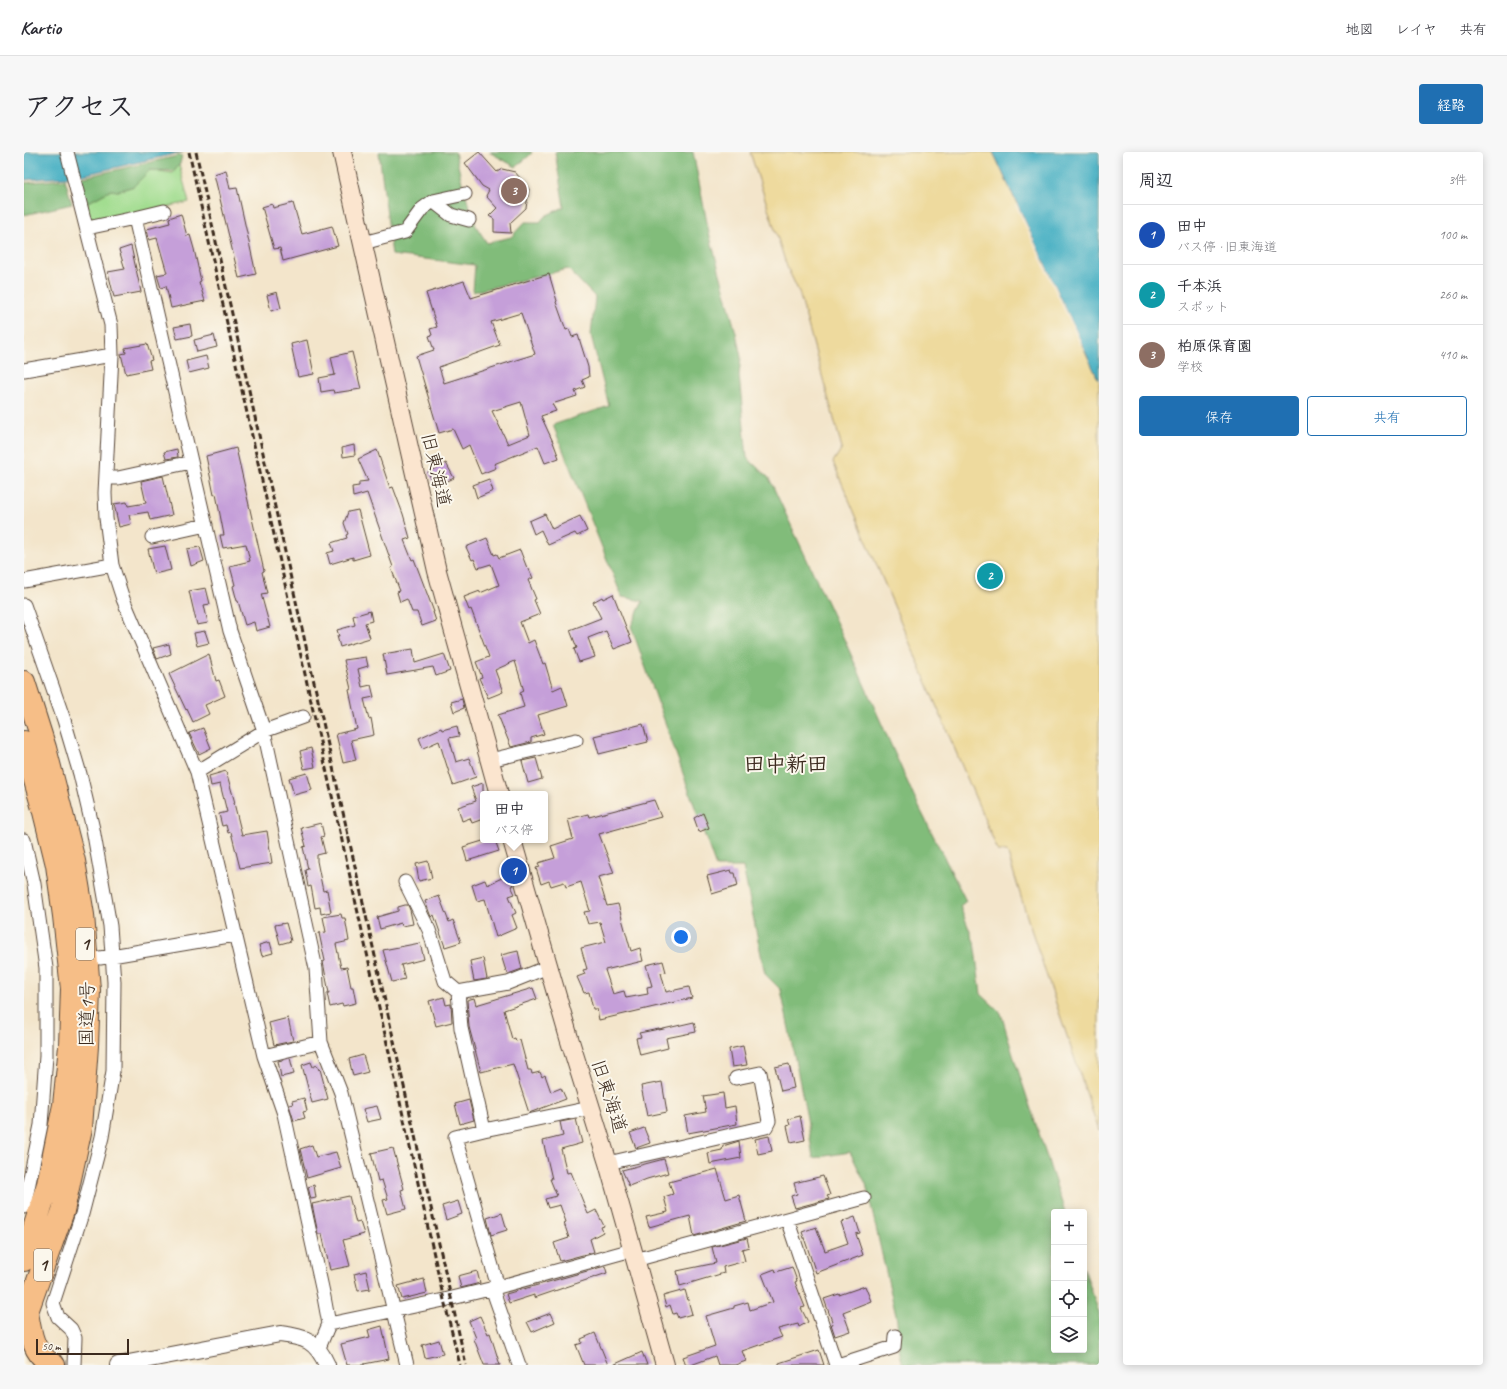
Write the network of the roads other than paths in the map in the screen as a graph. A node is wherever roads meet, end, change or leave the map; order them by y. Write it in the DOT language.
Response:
graph roads {
  1 [pos="67,152"];
  2 [pos="342,152"];
  3 [pos="465,194"];
  4 [pos="433,201"];
  5 [pos="164,211"];
  6 [pos="135,218"];
  7 [pos="469,220"];
  8 [pos="87,228"];
  9 [pos="363,242"];
  10 [pos="112,355"];
  11 [pos="24,370"];
  12 [pos="191,462"];
  13 [pos="106,478"];
  14 [pos="206,525"];
  15 [pos="152,537"];
  16 [pos="112,565"];
  17 [pos="24,581"];
  18 [pos="24,605"];
  19 [pos="24,682"];
  20 [pos="303,717"];
  21 [pos="264,731"];
  22 [pos="576,740"];
  23 [pos="24,742"];
  24 [pos="490,760"];
  25 [pos="197,772"];
  26 [pos="498,791"];
  27 [pos="24,840"];
  28 [pos="513,843"];
  29 [pos="405,882"];
  30 [pos="235,935"];
  31 [pos="113,957"];
  32 [pos="100,958"];
  33 [pos="548,967"];
  34 [pos="458,992"];
  35 [pos="321,1042"];
  36 [pos="264,1056"];
  37 [pos="736,1078"];
  38 [pos="590,1108"];
  39 [pos="484,1130"];
  40 [pos="608,1163"];
  41 [pos="864,1198"];
  42 [pos="24,1208"];
  43 [pos="787,1219"];
  44 [pos="634,1255"];
  45 [pos="24,1260"];
  46 [pos="495,1288"];
  47 [pos="393,1310"];
  48 [pos="25,1316"];
  49 [pos="329,1324"];
  50 [pos="896,1336"];
  51 [pos="318,1350"];
  52 [pos="54,1365"];
  53 [pos="74,1365"];
  54 [pos="118,1365"];
  55 [pos="327,1365"];
  56 [pos="407,1365"];
  57 [pos="519,1365"];
  58 [pos="665,1365"];
  59 [pos="837,1365"];
  1 -- 8 [label="street"];
  2 -- 9 [label="main road, 旧東海道"];
  3 -- 4 [label="street"];
  4 -- 7 [label="street"];
  4 -- 9 [label="street"];
  5 -- 6 [label="street"];
  6 -- 8 [label="street"];
  6 -- 12 [label="street"];
  8 -- 10 [label="street"];
  9 -- 24 [label="main road, 旧東海道"];
  10 -- 11 [label="street"];
  10 -- 13 [label="street"];
  12 -- 13 [label="street"];
  12 -- 14 [label="street"];
  13 -- 16 [label="street"];
  14 -- 15 [label="street"];
  14 -- 21 [label="street"];
  16 -- 17 [label="street"];
  16 -- 25 [label="street"];
  18 -- 31 [label="street"];
  19 -- 48 [label="highway, 国道1号 / 1"];
  20 -- 21 [label="street"];
  21 -- 25 [label="street"];
  21 -- 35 [label="street"];
  22 -- 24 [label="street"];
  23 -- 45 [label="highway, 国道1号 / 1"];
  24 -- 26 [label="main road, 旧東海道"];
  25 -- 30 [label="street"];
  27 -- 42 [label="street"];
  28 -- 33 [label="main road, 旧東海道"];
  29 -- 34 [label="street"];
  30 -- 31 [label="street"];
  30 -- 36 [label="street"];
  31 -- 32 [label="street"];
  31 -- 53 [label="street"];
  33 -- 34 [label="street"];
  33 -- 38 [label="main road, 旧東海道"];
  34 -- 39 [label="street"];
  35 -- 36 [label="street"];
  35 -- 47 [label="street"];
  36 -- 49 [label="street"];
  37 -- 40 [label="street"];
  38 -- 39 [label="street"];
  38 -- 40 [label="main road, 旧東海道"];
  39 -- 46 [label="street"];
  40 -- 44 [label="main road, 旧東海道"];
  41 -- 43 [label="street"];
  43 -- 44 [label="street"];
  43 -- 59 [label="street"];
  44 -- 46 [label="street"];
  44 -- 58 [label="main road, 旧東海道"];
  46 -- 47 [label="street"];
  46 -- 57 [label="street"];
  47 -- 49 [label="street"];
  47 -- 56 [label="street"];
  48 -- 52 [label="highway"];
  49 -- 51 [label="street"];
  50 -- 59 [label="street"];
  51 -- 54 [label="street"];
  51 -- 55 [label="street"];
}
